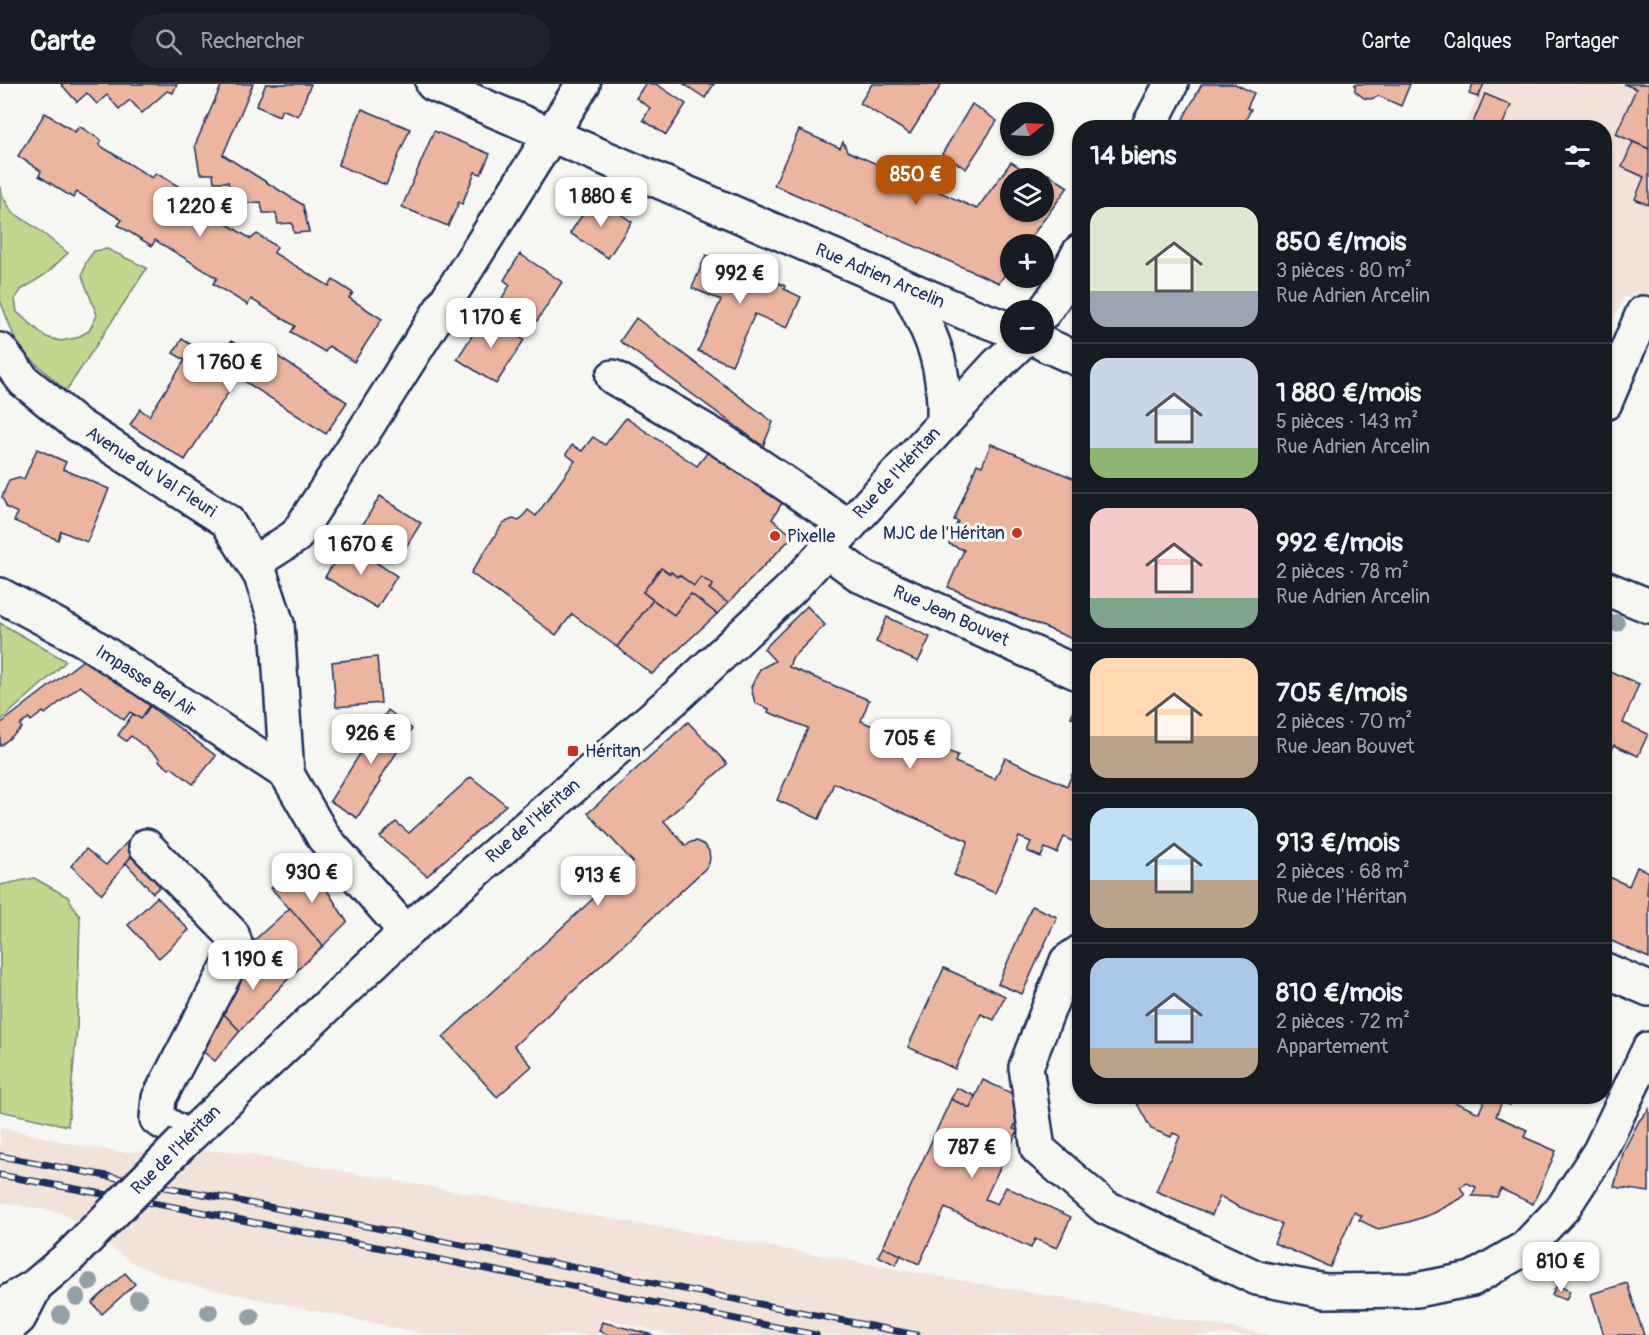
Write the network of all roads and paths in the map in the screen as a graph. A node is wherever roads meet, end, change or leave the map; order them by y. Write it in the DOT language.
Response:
graph roads {
  1 [pos="433,84"];
  2 [pos="583,84"];
  3 [pos="1171,84"];
  4 [pos="1152,120"];
  5 [pos="551,134"];
  6 [pos="1072,266"];
  7 [pos="906,287"];
  8 [pos="1052,300"];
  9 [pos="1643,313"];
  10 [pos="1000,325"];
  11 [pos="1054,348"];
  12 [pos="0,350"];
  13 [pos="1009,354"];
  14 [pos="1072,356"];
  15 [pos="613,377"];
  16 [pos="1612,386"];
  17 [pos="944,422"];
  18 [pos="837,538"];
  19 [pos="254,563"];
  20 [pos="1612,591"];
  21 [pos="0,595"];
  22 [pos="1649,606"];
  23 [pos="1072,670"];
  24 [pos="287,774"];
  25 [pos="146,846"];
  26 [pos="406,932"];
  27 [pos="1072,958"];
  28 [pos="1612,973"];
  29 [pos="1649,989"];
  30 [pos="1649,1049"];
  31 [pos="186,1139"];
  32 [pos="35,1286"];
  33 [pos="0,1307"];
  34 [pos="0,1334"];
  1 -- 5 [label="street, Rue Adrien Arcelin"];
  2 -- 5 [label="street"];
  3 -- 4 [label="street"];
  5 -- 7 [label="street, Rue Adrien Arcelin"];
  5 -- 19 [label="street"];
  6 -- 8 [label="street"];
  7 -- 10 [label="street, Rue Adrien Arcelin"];
  7 -- 17 [label="street"];
  9 -- 16 [label="street"];
  11 -- 14 [label="street"];
  12 -- 19 [label="street, Avenue du Val Fleuri"];
  13 -- 17 [label="street, Rue de l'Héritan"];
  15 -- 18 [label="street, Rue Jean Bouvet"];
  17 -- 18 [label="street, Rue de l'Héritan"];
  18 -- 23 [label="street, Rue Jean Bouvet"];
  18 -- 26 [label="street, Rue de l'Héritan"];
  19 -- 24 [label="street, Avenue du Val Fleuri"];
  20 -- 22 [label="street"];
  21 -- 24 [label="street, Impasse Bel Air"];
  24 -- 26 [label="street, Avenue du Val Fleuri"];
  25 -- 31 [label="street"];
  26 -- 31 [label="street, Rue de l'Héritan"];
  27 -- 30 [label="street"];
  28 -- 29 [label="street"];
  31 -- 32 [label="street, Rue de l'Héritan, bridge"];
  32 -- 33 [label="street, Rue de l'Héritan"];
  32 -- 34 [label="street, Rue de l'Héritan"];
}
